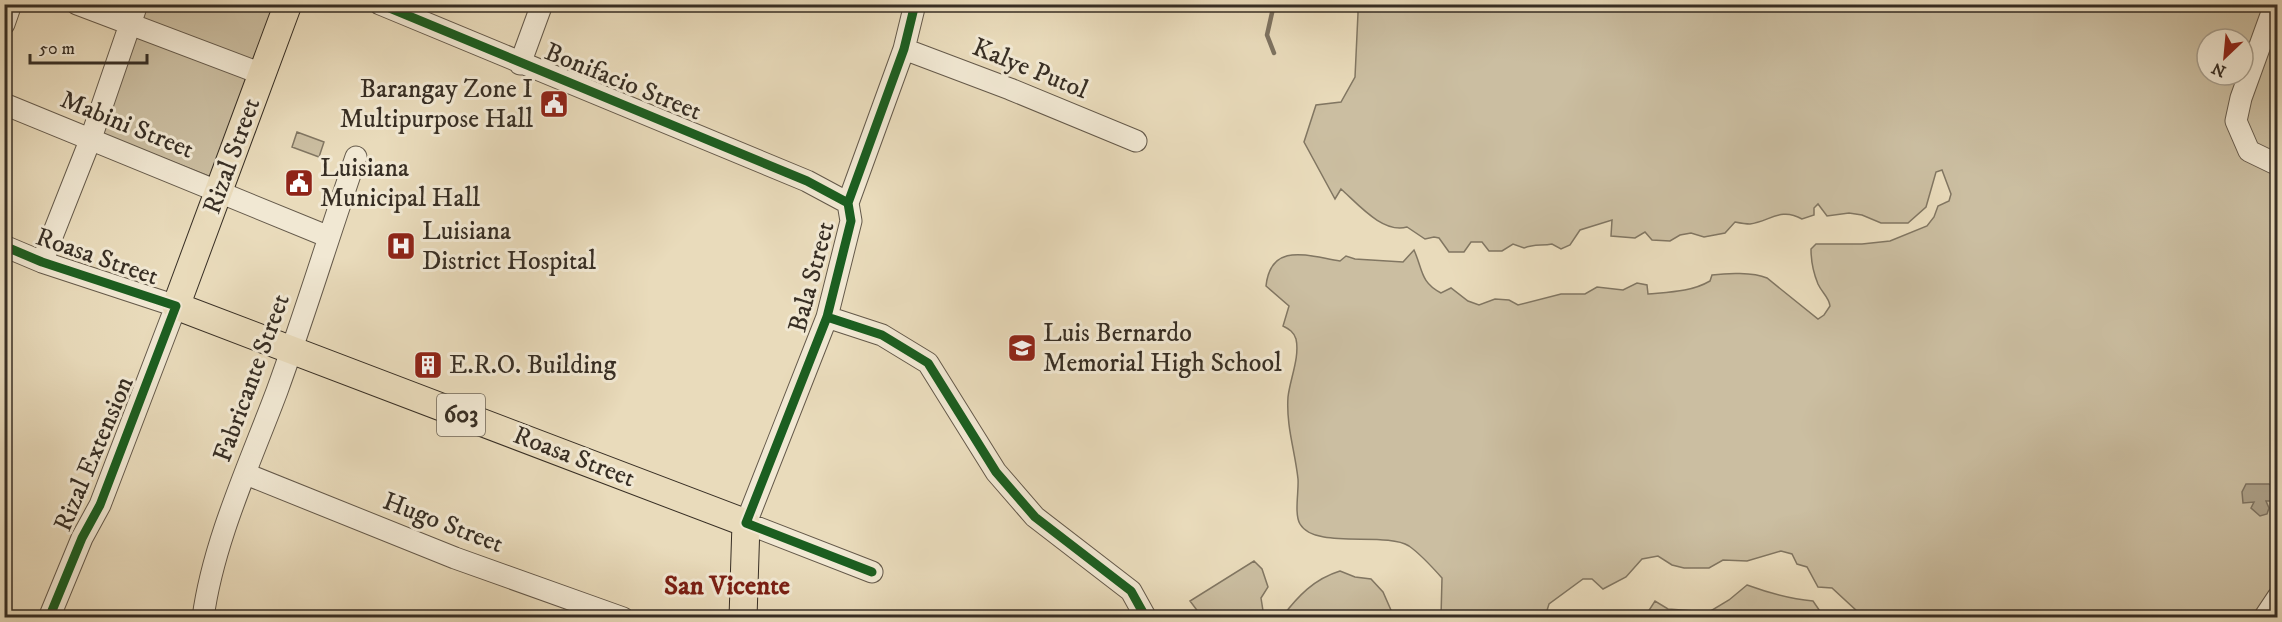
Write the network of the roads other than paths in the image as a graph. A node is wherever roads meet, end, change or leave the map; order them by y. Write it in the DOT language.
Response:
graph roads {
  1 [pos="11,4"];
  2 [pos="77,4"];
  3 [pos="138,4"];
  4 [pos="288,4"];
  5 [pos="380,4"];
  6 [pos="542,4"];
  7 [pos="915,4"];
  8 [pos="2275,4"];
  9 [pos="410,10"];
  10 [pos="4,24"];
  11 [pos="130,25"];
  12 [pos="904,49"];
  13 [pos="520,64"];
  14 [pos="262,74"];
  15 [pos="4,104"];
  16 [pos="91,138"];
  17 [pos="1136,141"];
  18 [pos="356,157"];
  19 [pos="2277,165"];
  20 [pos="220,192"];
  21 [pos="848,203"];
  22 [pos="329,237"];
  23 [pos="4,246"];
  24 [pos="42,262"];
  25 [pos="176,306"];
  26 [pos="827,316"];
  27 [pos="292,350"];
  28 [pos="246,474"];
  29 [pos="746,523"];
  30 [pos="872,572"];
  31 [pos="2277,597"];
  32 [pos="49,618"];
  33 [pos="203,618"];
  34 [pos="623,618"];
  35 [pos="743,618"];
  36 [pos="1146,618"];
  37 [pos="2264,618"];
  1 -- 10 [label="street"];
  2 -- 11 [label="street"];
  3 -- 11 [label="street"];
  4 -- 14 [label="main road, Rizal Street"];
  5 -- 9 [label="street, Bonifacio Street"];
  6 -- 13 [label="street"];
  7 -- 12 [label="street, Bala Street"];
  8 -- 19 [label="street"];
  9 -- 13 [label="street, Bonifacio Street"];
  11 -- 14 [label="street"];
  11 -- 16 [label="street"];
  12 -- 17 [label="street, Kalye Putol"];
  12 -- 21 [label="street, Bala Street"];
  13 -- 21 [label="street, Bonifacio Street"];
  14 -- 20 [label="main road, Rizal Street"];
  15 -- 16 [label="street, Mabini Street"];
  16 -- 20 [label="street, Mabini Street"];
  16 -- 24 [label="street"];
  18 -- 22 [label="street, Fabricante Street"];
  20 -- 22 [label="street, Mabini Street"];
  20 -- 25 [label="main road, Rizal Street"];
  21 -- 26 [label="street, Bala Street"];
  22 -- 27 [label="street, Fabricante Street"];
  23 -- 24 [label="street, Roasa Street"];
  24 -- 25 [label="street, Roasa Street"];
  25 -- 27 [label="main road, Roasa Street / 603"];
  25 -- 32 [label="street, Rizal Extension"];
  26 -- 29 [label="street, Bala Street"];
  26 -- 36 [label="street"];
  27 -- 28 [label="street, Fabricante Street"];
  27 -- 29 [label="main road, Roasa Street / 603"];
  28 -- 33 [label="street, Fabricante Street"];
  28 -- 34 [label="street, Hugo Street"];
  29 -- 30 [label="street, Roasa Street"];
  29 -- 35 [label="main road, Bala Street"];
  31 -- 37 [label="street"];
}
